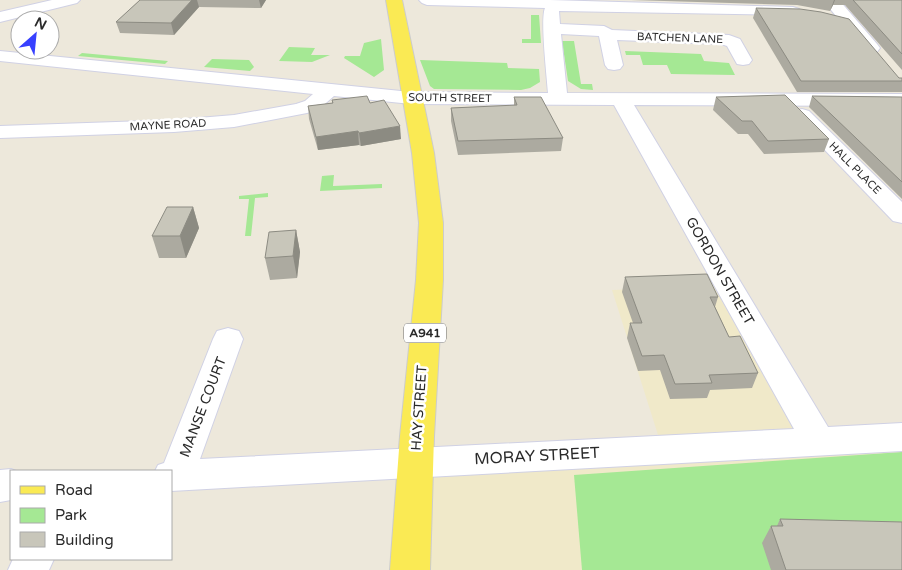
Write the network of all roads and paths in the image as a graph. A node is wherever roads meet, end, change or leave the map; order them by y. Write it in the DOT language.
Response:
graph roads {
  1 [pos="72,0"];
  2 [pos="394,0"];
  3 [pos="427,0"];
  4 [pos="559,6"];
  5 [pos="831,8"];
  6 [pos="801,13"];
  7 [pos="0,17"];
  8 [pos="552,29"];
  9 [pos="606,35"];
  10 [pos="0,56"];
  11 [pos="743,60"];
  12 [pos="885,63"];
  13 [pos="614,65"];
  14 [pos="329,90"];
  15 [pos="411,98"];
  16 [pos="558,99"];
  17 [pos="621,99"];
  18 [pos="787,100"];
  19 [pos="902,100"];
  20 [pos="8,131"];
  21 [pos="0,147"];
  22 [pos="902,216"];
  23 [pos="228,339"];
  24 [pos="902,437"];
  25 [pos="819,442"];
  26 [pos="415,462"];
  27 [pos="174,476"];
  28 [pos="410,570"];
  1 -- 7 [label="street"];
  2 -- 15 [label="main road, A941"];
  3 -- 4 [label="street"];
  4 -- 6 [label="street"];
  4 -- 8 [label="street"];
  5 -- 12 [label="street"];
  8 -- 9 [label="street, BATCHEN LANE"];
  8 -- 16 [label="street"];
  9 -- 11 [label="street, BATCHEN LANE"];
  9 -- 13 [label="street"];
  10 -- 14 [label="street, SOUTH STREET"];
  14 -- 15 [label="street, SOUTH STREET"];
  14 -- 20 [label="street, MAYNE ROAD"];
  15 -- 16 [label="street, SOUTH STREET"];
  15 -- 26 [label="main road, HAY STREET / A941"];
  16 -- 17 [label="street, SOUTH STREET"];
  17 -- 18 [label="street, SOUTH STREET"];
  17 -- 25 [label="street, GORDON STREET"];
  18 -- 19 [label="street, SOUTH STREET"];
  18 -- 22 [label="street, HALL PLACE"];
  20 -- 21 [label="street"];
  23 -- 27 [label="street, MANSE COURT"];
  24 -- 25 [label="street, MORAY STREET"];
  25 -- 26 [label="street, MORAY STREET"];
  26 -- 27 [label="street, MORAY STREET"];
  26 -- 28 [label="main road, HAY STREET / A941"];
}
